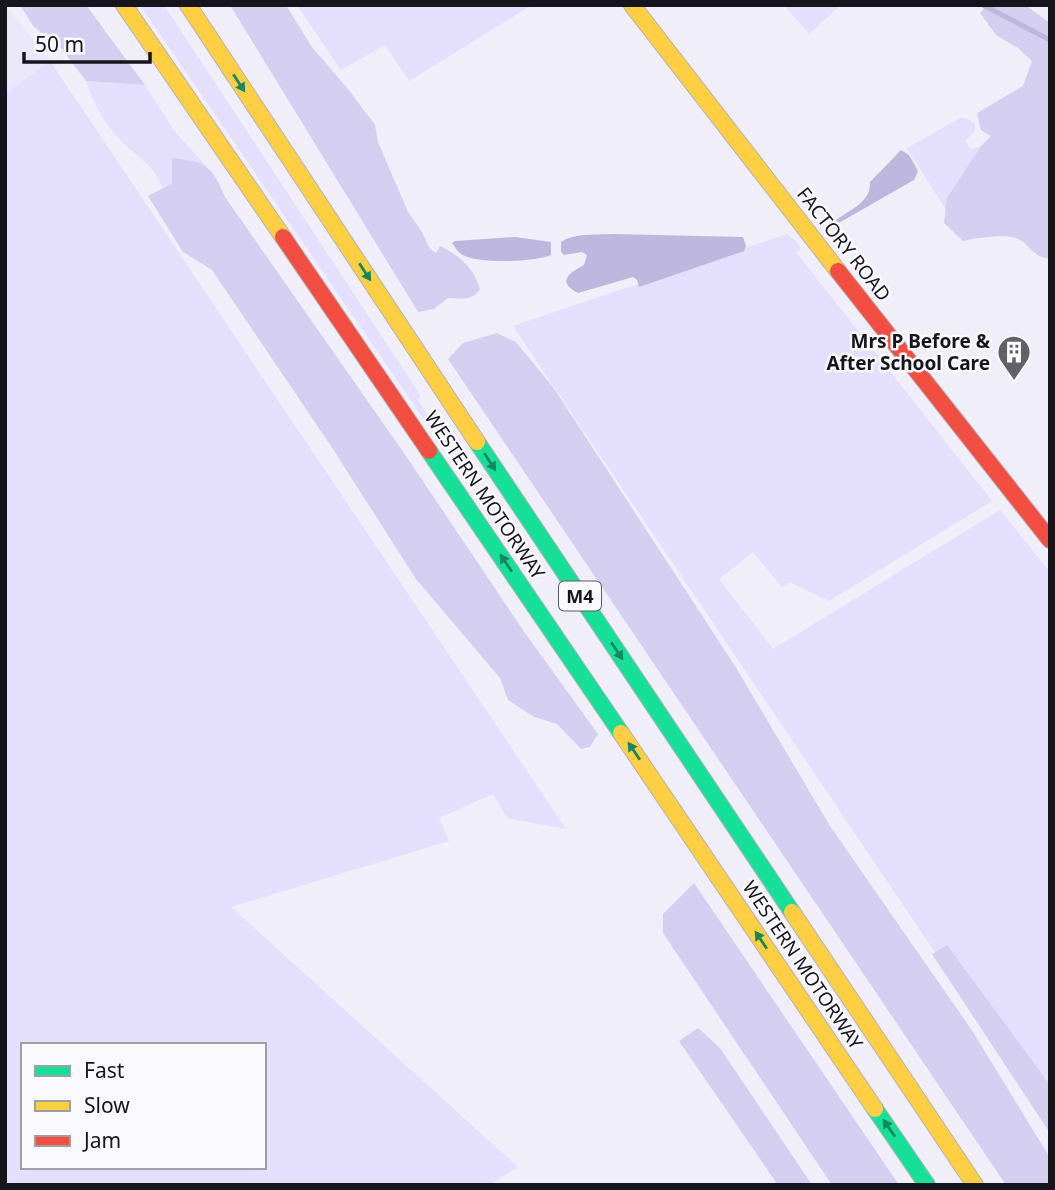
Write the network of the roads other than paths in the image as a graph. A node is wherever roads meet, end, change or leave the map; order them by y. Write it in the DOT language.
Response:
graph roads {
  1 [pos="109,5"];
  2 [pos="124,5"];
  3 [pos="188,5"];
  4 [pos="632,5"];
  5 [pos="169,71"];
  6 [pos="1050,540"];
  7 [pos="927,1185"];
  8 [pos="975,1185"];
  1 -- 5 [label="main road"];
  2 -- 5 [label="main road, WESTERN MOTORWAY / M4"];
  3 -- 8 [label="main road, WESTERN MOTORWAY / M4, one-way"];
  4 -- 6 [label="main road, FACTORY ROAD"];
  7 -- 5 [label="main road, WESTERN MOTORWAY / M4, one-way"];
}
